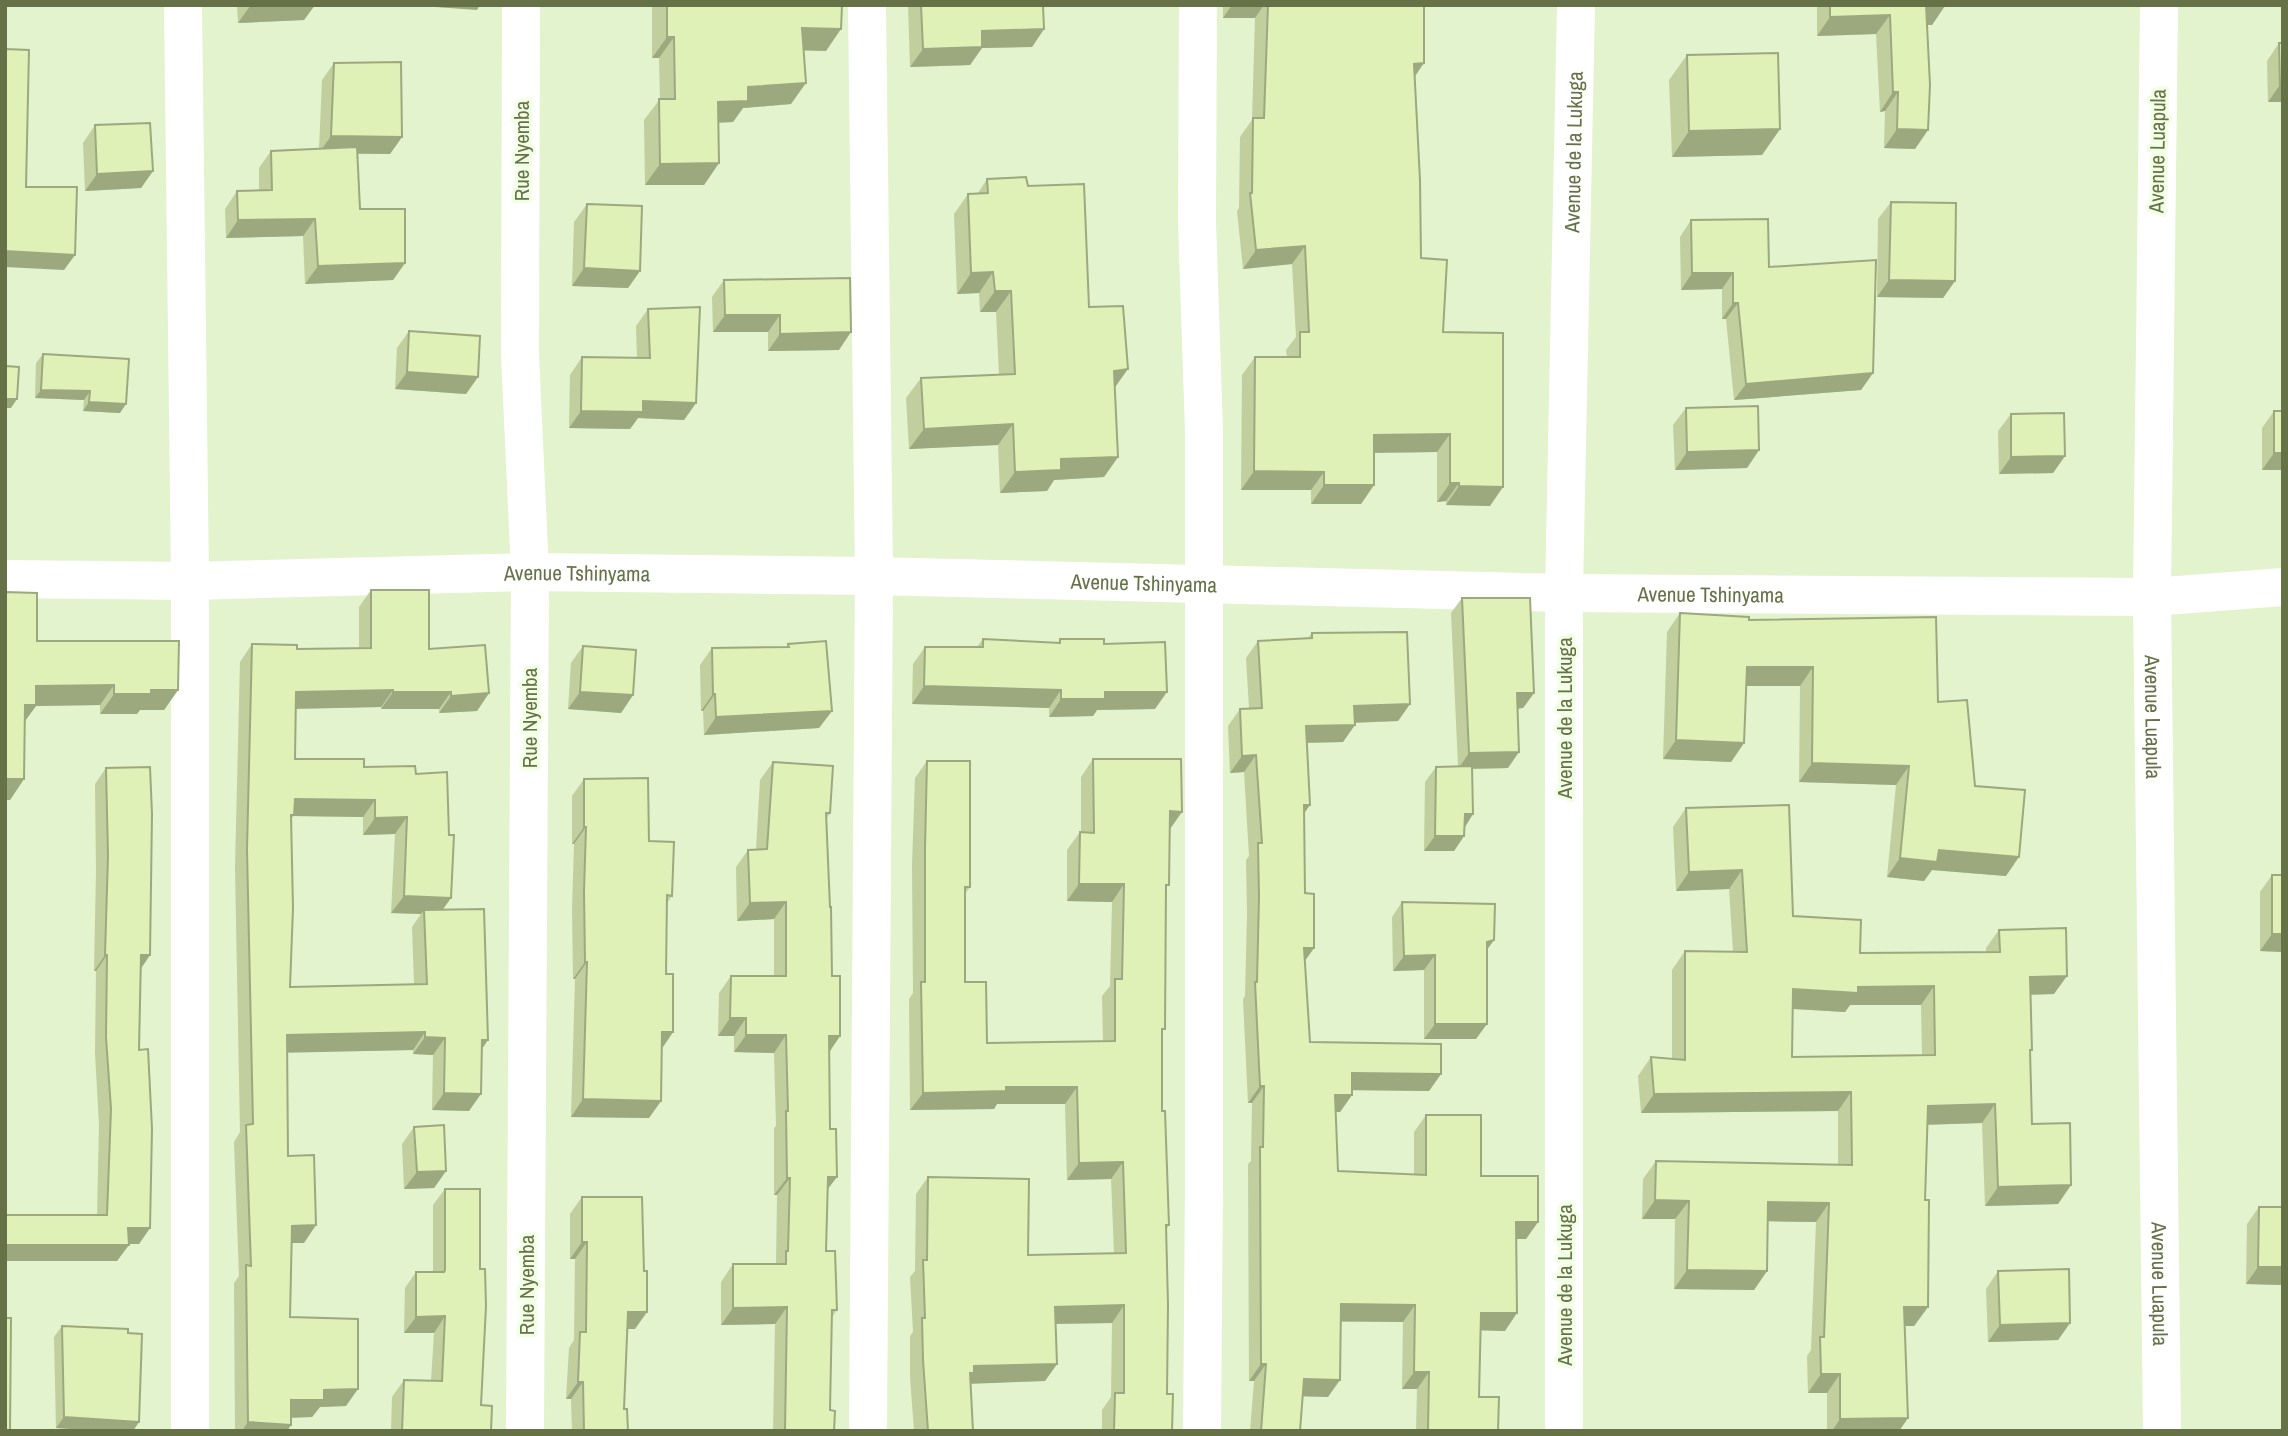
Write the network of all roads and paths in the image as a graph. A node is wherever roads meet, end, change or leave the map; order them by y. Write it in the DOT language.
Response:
graph roads {
  1 [pos="183,5"];
  2 [pos="521,5"];
  3 [pos="867,5"];
  4 [pos="1198,5"];
  5 [pos="1576,5"];
  6 [pos="2159,5"];
  7 [pos="530,572"];
  8 [pos="874,576"];
  9 [pos="5,579"];
  10 [pos="190,581"];
  11 [pos="1204,583"];
  12 [pos="2283,587"];
  13 [pos="1564,593"];
  14 [pos="2152,597"];
  15 [pos="190,1431"];
  16 [pos="525,1431"];
  17 [pos="868,1431"];
  18 [pos="1202,1431"];
  19 [pos="1564,1431"];
  20 [pos="2162,1431"];
  1 -- 10 [label="street"];
  2 -- 7 [label="street, Rue Nyemba"];
  3 -- 8 [label="street"];
  4 -- 11 [label="street"];
  5 -- 13 [label="street, Avenue de la Lukuga"];
  6 -- 14 [label="street, Avenue Luapula"];
  7 -- 8 [label="street, Avenue Tshinyama"];
  7 -- 10 [label="street, Avenue Tshinyama"];
  7 -- 16 [label="street, Rue Nyemba"];
  8 -- 11 [label="street, Avenue Tshinyama"];
  8 -- 17 [label="street"];
  9 -- 10 [label="street, Avenue Tshinyama"];
  10 -- 15 [label="street"];
  11 -- 13 [label="street, Avenue Tshinyama"];
  11 -- 18 [label="street"];
  12 -- 14 [label="street, Avenue Tshinyama"];
  13 -- 14 [label="street, Avenue Tshinyama"];
  13 -- 19 [label="street, Avenue de la Lukuga"];
  14 -- 20 [label="street, Avenue Luapula"];
}
